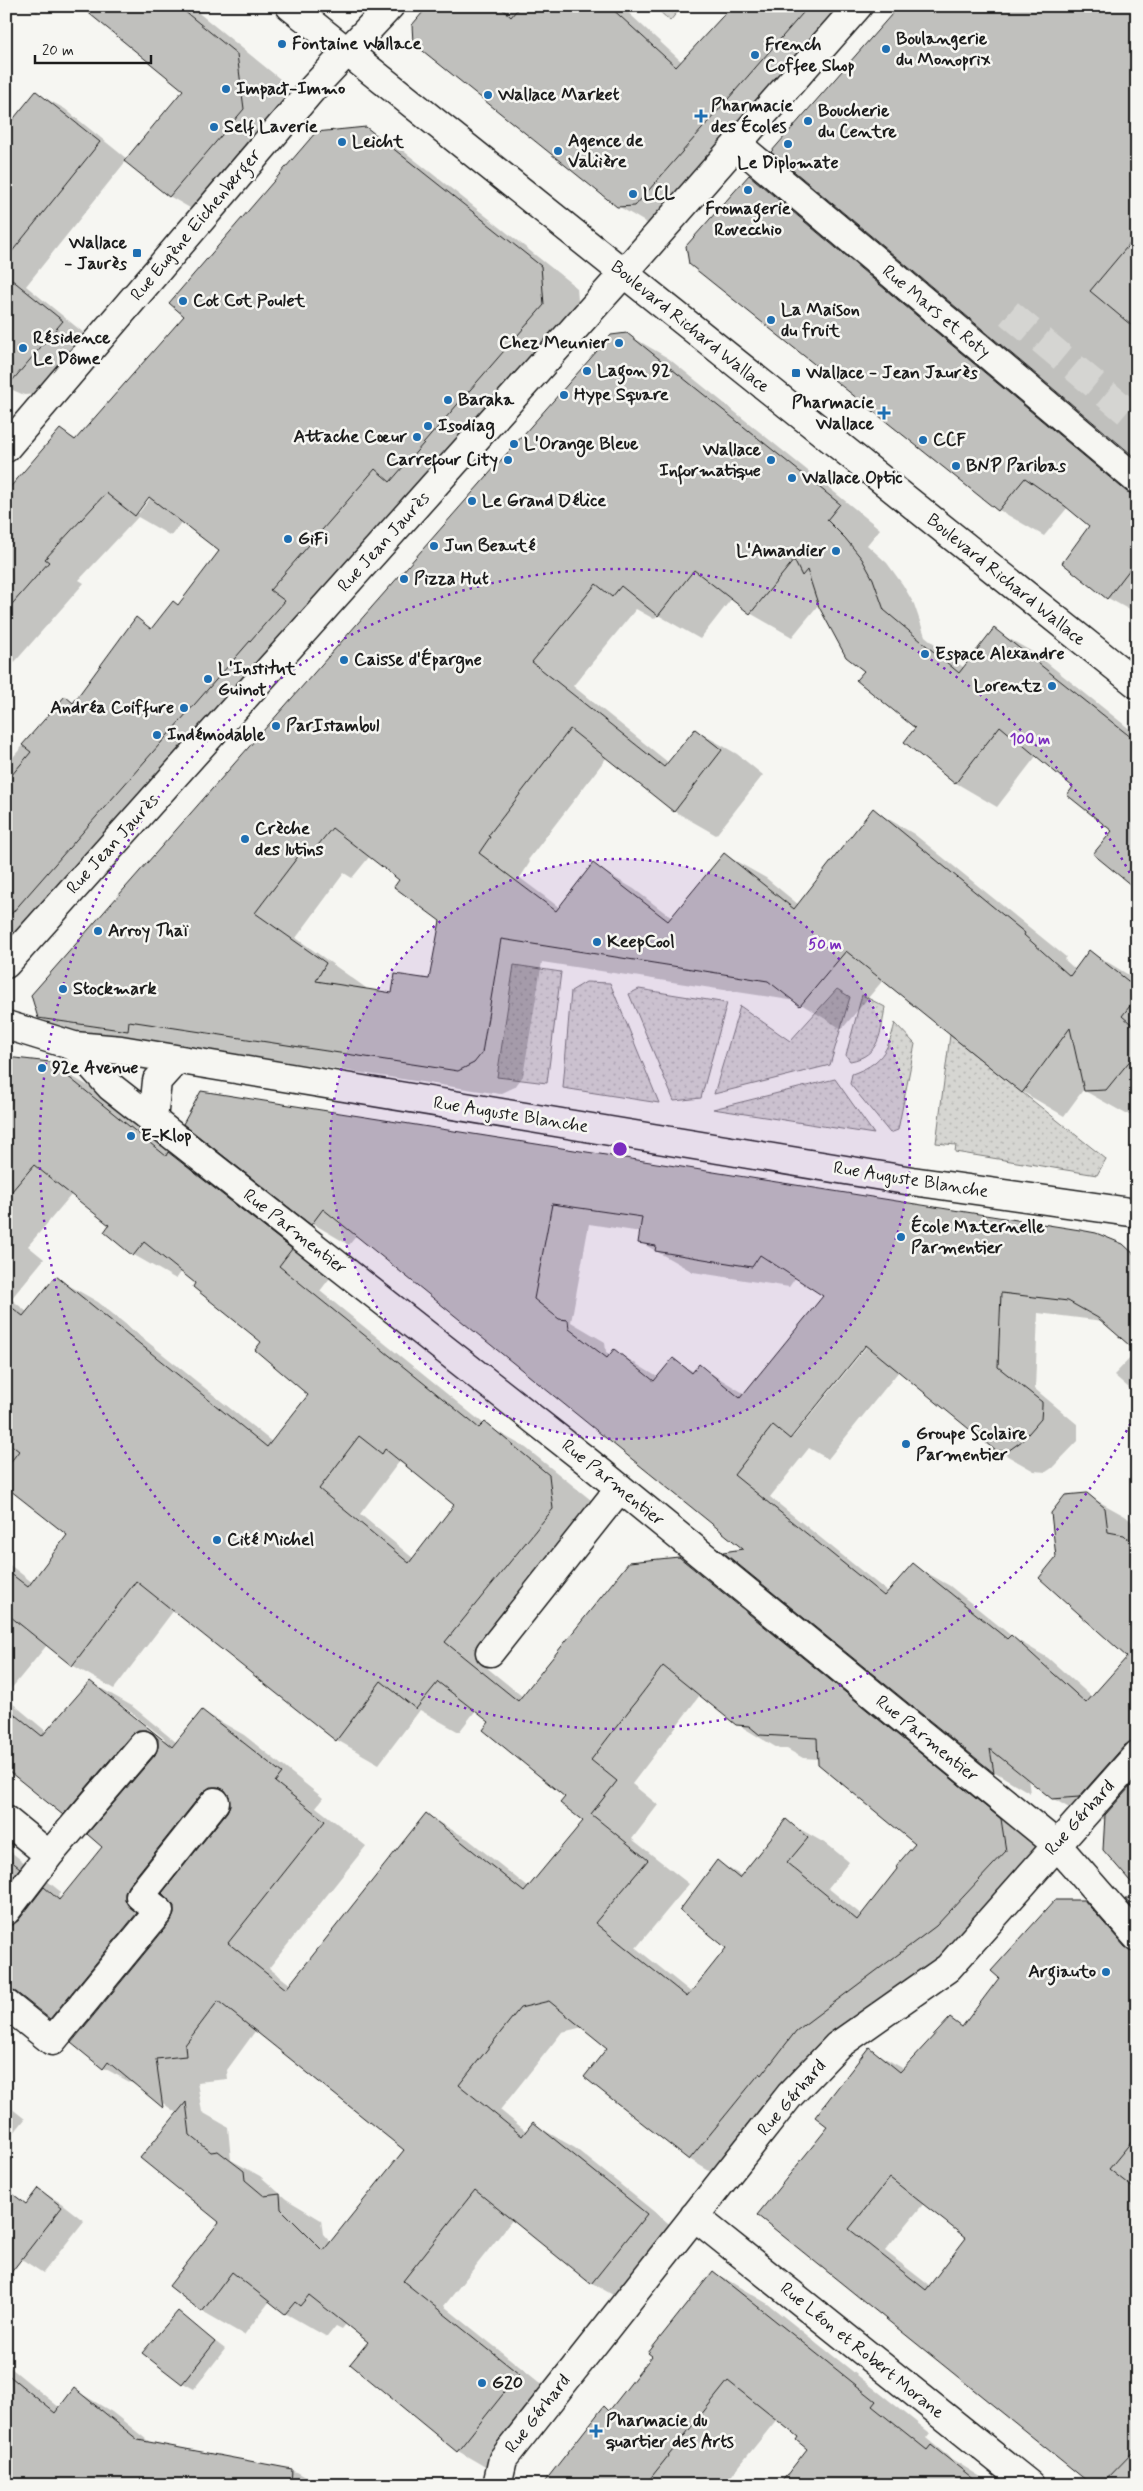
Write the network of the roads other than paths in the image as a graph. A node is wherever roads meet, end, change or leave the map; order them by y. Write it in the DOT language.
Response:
graph roads {
  1 [pos="290,6"];
  2 [pos="390,6"];
  3 [pos="858,6"];
  4 [pos="347,51"];
  5 [pos="737,144"];
  6 [pos="623,274"];
  7 [pos="10,438"];
  8 [pos="1137,480"];
  9 [pos="1137,684"];
  10 [pos="6,964"];
  11 [pos="6,1025"];
  12 [pos="74,1046"];
  13 [pos="176,1060"];
  14 [pos="153,1120"];
  15 [pos="1135,1214"];
  16 [pos="620,1488"];
  17 [pos="490,1652"];
  18 [pos="142,1745"];
  19 [pos="1137,1755"];
  20 [pos="215,1802"];
  21 [pos="6,1820"];
  22 [pos="1056,1844"];
  23 [pos="50,1855"];
  24 [pos="6,1911"];
  25 [pos="1137,1937"];
  26 [pos="6,2004"];
  27 [pos="694,2216"];
  28 [pos="497,2485"];
  29 [pos="1030,2485"];
  1 -- 4 [label="street, Boulevard Richard Wallace"];
  2 -- 4 [label="street, Rue Eugène Eichenberger"];
  3 -- 5 [label="street, Rue Jean Jaurès"];
  4 -- 6 [label="street, Boulevard Richard Wallace"];
  4 -- 7 [label="street, Rue Eugène Eichenberger"];
  5 -- 6 [label="street, Rue Jean Jaurès"];
  5 -- 8 [label="street, Rue Mars et Roty"];
  6 -- 9 [label="street, Boulevard Richard Wallace"];
  6 -- 10 [label="street, Rue Jean Jaurès"];
  11 -- 12 [label="street, Rue Auguste Blanche"];
  12 -- 13 [label="street, Rue Auguste Blanche"];
  12 -- 14 [label="street, Rue Parmentier"];
  13 -- 14 [label="street"];
  13 -- 15 [label="street, Rue Auguste Blanche"];
  14 -- 16 [label="street, Rue Parmentier"];
  16 -- 17 [label="street"];
  16 -- 22 [label="street, Rue Parmentier"];
  18 -- 23 [label="street"];
  19 -- 22 [label="street, Rue Gérhard"];
  20 -- 26 [label="street"];
  21 -- 23 [label="street"];
  22 -- 25 [label="street, Rue Parmentier"];
  22 -- 27 [label="street, Rue Gérhard"];
  23 -- 24 [label="street"];
  27 -- 28 [label="street, Rue Gérhard"];
  27 -- 29 [label="street, Rue Léon et Robert Morane"];
}
